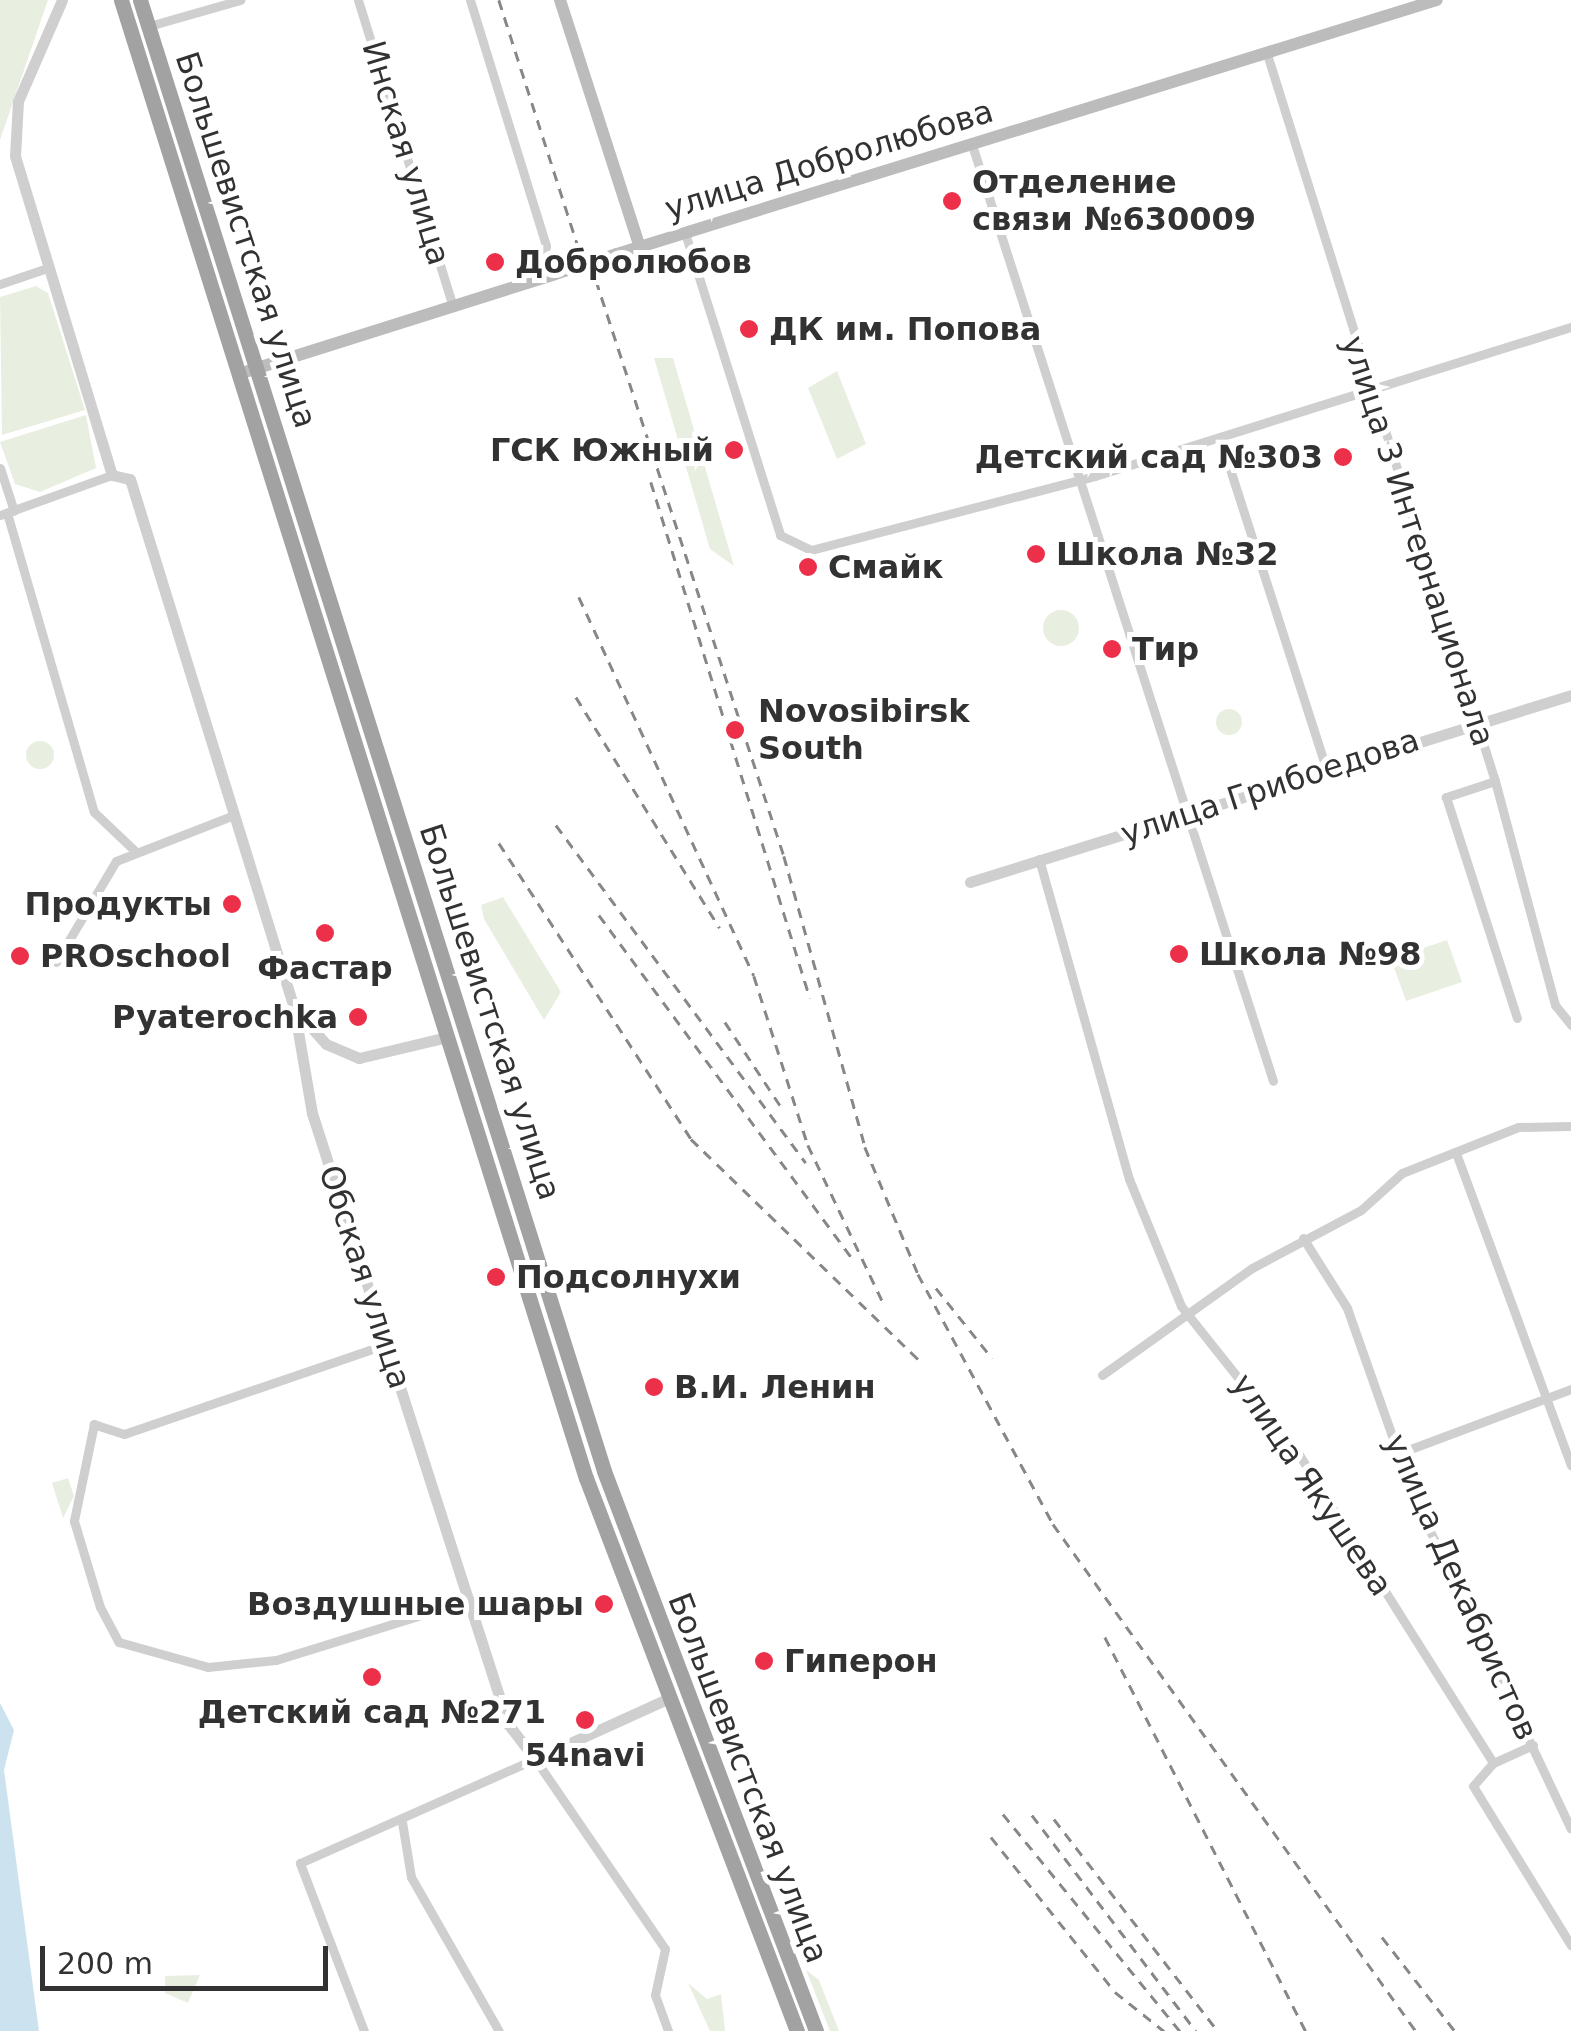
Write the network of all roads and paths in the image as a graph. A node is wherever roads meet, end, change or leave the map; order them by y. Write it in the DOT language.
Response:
graph roads {
  1 [pos="66,0"];
  2 [pos="121,0"];
  3 [pos="140,0"];
  4 [pos="240,0"];
  5 [pos="358,0"];
  6 [pos="470,0"];
  7 [pos="560,0"];
  8 [pos="1437,0"];
  9 [pos="149,26"];
  10 [pos="1266,54"];
  11 [pos="972,145"];
  12 [pos="685,233"];
  13 [pos="640,247"];
  14 [pos="48,268"];
  15 [pos="548,276"];
  16 [pos="0,284"];
  17 [pos="452,306"];
  18 [pos="1571,327"];
  19 [pos="257,368"];
  20 [pos="238,374"];
  21 [pos="1367,386"];
  22 [pos="1220,438"];
  23 [pos="0,468"];
  24 [pos="1082,473"];
  25 [pos="112,476"];
  26 [pos="7,513"];
  27 [pos="1571,694"];
  28 [pos="1475,722"];
  29 [pos="1328,771"];
  30 [pos="1495,780"];
  31 [pos="1187,814"];
  32 [pos="234,815"];
  33 [pos="136,852"];
  34 [pos="1038,859"];
  35 [pos="970,882"];
  36 [pos="56,962"];
  37 [pos="294,1008"];
  38 [pos="1517,1018"];
  39 [pos="1571,1025"];
  40 [pos="448,1037"];
  41 [pos="1273,1081"];
  42 [pos="1571,1126"];
  43 [pos="1456,1153"];
  44 [pos="1303,1238"];
  45 [pos="1190,1318"];
  46 [pos="387,1344"];
  47 [pos="1102,1375"];
  48 [pos="1571,1389"];
  49 [pos="1544,1399"];
  50 [pos="1397,1454"];
  51 [pos="1571,1466"];
  52 [pos="470,1600"];
  53 [pos="667,1699"];
  54 [pos="1533,1745"];
  55 [pos="535,1759"];
  56 [pos="1493,1763"];
  57 [pos="402,1822"];
  58 [pos="1571,1829"];
  59 [pos="1571,1945"];
  60 [pos="364,2031"];
  61 [pos="499,2031"];
  62 [pos="668,2031"];
  63 [pos="796,2031"];
  64 [pos="816,2031"];
  1 -- 14 [label="street"];
  2 -- 20 [label="highway, Большевистская улица"];
  3 -- 9 [label="highway, Большевистская улица"];
  4 -- 9 [label="street"];
  5 -- 17 [label="street, Инская улица"];
  6 -- 15 [label="street"];
  7 -- 13 [label="main road"];
  8 -- 10 [label="main road, улица Добролюбова"];
  9 -- 19 [label="highway, Большевистская улица"];
  10 -- 11 [label="main road, улица Добролюбова"];
  10 -- 21 [label="street, улица 3 Интернационала"];
  11 -- 12 [label="main road, улица Добролюбова"];
  11 -- 24 [label="street"];
  12 -- 13 [label="main road, улица Добролюбова"];
  12 -- 24 [label="street"];
  13 -- 15 [label="main road, улица Добролюбова, bridge"];
  14 -- 16 [label="street"];
  14 -- 25 [label="street"];
  15 -- 17 [label="main road, улица Добролюбова"];
  17 -- 19 [label="main road, улица Добролюбова"];
  18 -- 21 [label="street"];
  19 -- 20 [label="main road, улица Добролюбова"];
  19 -- 64 [label="highway, Большевистская улица"];
  20 -- 40 [label="highway, Большевистская улица"];
  21 -- 22 [label="street"];
  21 -- 28 [label="street, улица 3 Интернационала"];
  22 -- 24 [label="street"];
  22 -- 29 [label="street"];
  23 -- 26 [label="street"];
  24 -- 31 [label="street"];
  25 -- 26 [label="street"];
  25 -- 32 [label="street, Обская улица"];
  26 -- 33 [label="street"];
  27 -- 28 [label="street, улица Грибоедова"];
  28 -- 29 [label="street, улица Грибоедова"];
  28 -- 30 [label="street, улица 3 Интернационала"];
  29 -- 31 [label="street, улица Грибоедова"];
  30 -- 38 [label="street"];
  30 -- 39 [label="street, улица 3 Интернационала"];
  31 -- 34 [label="street, улица Грибоедова"];
  31 -- 41 [label="street"];
  32 -- 33 [label="street"];
  32 -- 37 [label="street, Обская улица"];
  33 -- 36 [label="street"];
  34 -- 35 [label="street, улица Грибоедова"];
  34 -- 45 [label="street, улица Якушева"];
  37 -- 40 [label="street"];
  37 -- 46 [label="street, Обская улица"];
  40 -- 53 [label="highway, Большевистская улица"];
  42 -- 43 [label="street"];
  43 -- 44 [label="street"];
  43 -- 49 [label="street"];
  44 -- 45 [label="street"];
  44 -- 50 [label="street, улица Декабристов"];
  45 -- 47 [label="street"];
  45 -- 56 [label="street, улица Якушева"];
  46 -- 52 [label="street, Обская улица"];
  46 -- 52 [label="street"];
  48 -- 49 [label="street"];
  49 -- 50 [label="street"];
  49 -- 51 [label="street"];
  50 -- 54 [label="street, улица Декабристов"];
  52 -- 55 [label="street, Обская улица"];
  53 -- 55 [label="street"];
  53 -- 63 [label="highway, Большевистская улица"];
  54 -- 56 [label="street"];
  54 -- 58 [label="street, улица Декабристов"];
  55 -- 57 [label="street"];
  55 -- 62 [label="street, Обская улица"];
  56 -- 59 [label="street"];
  57 -- 60 [label="street"];
  57 -- 61 [label="street"];
}
